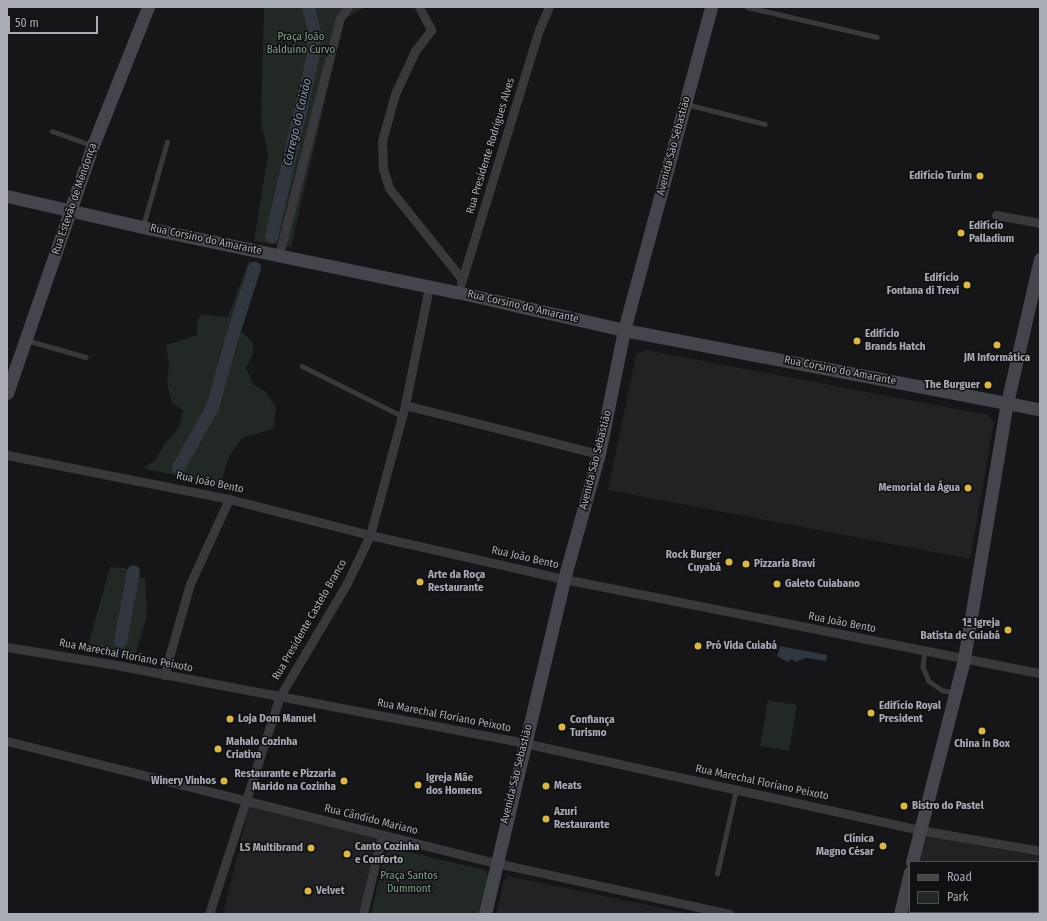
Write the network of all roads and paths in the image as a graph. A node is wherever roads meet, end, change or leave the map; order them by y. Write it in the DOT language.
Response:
graph roads {
  1 [pos="148,7"];
  2 [pos="348,7"];
  3 [pos="419,7"];
  4 [pos="549,7"];
  5 [pos="711,7"];
  6 [pos="747,7"];
  7 [pos="877,37"];
  8 [pos="685,104"];
  9 [pos="765,124"];
  10 [pos="52,131"];
  11 [pos="167,142"];
  12 [pos="93,145"];
  13 [pos="7,196"];
  14 [pos="71,210"];
  15 [pos="996,215"];
  16 [pos="1040,223"];
  17 [pos="142,227"];
  18 [pos="279,256"];
  19 [pos="1040,259"];
  20 [pos="462,279"];
  21 [pos="429,287"];
  22 [pos="457,292"];
  23 [pos="624,330"];
  24 [pos="26,340"];
  25 [pos="86,357"];
  26 [pos="302,366"];
  27 [pos="7,393"];
  28 [pos="1007,403"];
  29 [pos="405,405"];
  30 [pos="1040,409"];
  31 [pos="402,416"];
  32 [pos="599,454"];
  33 [pos="7,455"];
  34 [pos="229,499"];
  35 [pos="370,535"];
  36 [pos="564,579"];
  37 [pos="7,647"];
  38 [pos="925,651"];
  39 [pos="964,659"];
  40 [pos="1040,673"];
  41 [pos="164,675"];
  42 [pos="955,693"];
  43 [pos="280,696"];
  44 [pos="7,741"];
  45 [pos="524,743"];
  46 [pos="736,790"];
  47 [pos="244,801"];
  48 [pos="920,830"];
  49 [pos="382,835"];
  50 [pos="1040,851"];
  51 [pos="912,861"];
  52 [pos="496,863"];
  53 [pos="717,874"];
  54 [pos="909,876"];
  55 [pos="209,914"];
  56 [pos="363,914"];
  57 [pos="485,914"];
  58 [pos="730,914"];
  59 [pos="900,914"];
  1 -- 12 [label="street, Rua Estevão de Mendonça"];
  2 -- 18 [label="street"];
  3 -- 20 [label="street"];
  4 -- 20 [label="street, Rua Presidente Rodrigues Alves"];
  5 -- 8 [label="street, Avenida São Sebastião"];
  6 -- 7 [label="lane"];
  8 -- 9 [label="lane"];
  8 -- 23 [label="street, Avenida São Sebastião"];
  10 -- 12 [label="lane"];
  11 -- 17 [label="lane"];
  12 -- 14 [label="street, Rua Estevão de Mendonça"];
  13 -- 14 [label="street, Rua Corsino do Amarante"];
  14 -- 17 [label="street, Rua Corsino do Amarante"];
  14 -- 24 [label="street, Rua Estevão de Mendonça"];
  15 -- 16 [label="street"];
  17 -- 18 [label="street, Rua Corsino do Amarante"];
  18 -- 21 [label="street, Rua Corsino do Amarante"];
  19 -- 28 [label="street"];
  20 -- 22 [label="street, Rua Presidente Rodrigues Alves"];
  21 -- 22 [label="street, Rua Corsino do Amarante"];
  21 -- 29 [label="street, Rua Presidente Castelo Branco"];
  22 -- 23 [label="street, Rua Corsino do Amarante"];
  23 -- 28 [label="street, Rua Corsino do Amarante"];
  23 -- 32 [label="street, Avenida São Sebastião"];
  24 -- 25 [label="lane"];
  24 -- 27 [label="street, Rua Estevão de Mendonça"];
  26 -- 31 [label="lane"];
  28 -- 30 [label="street, Rua Corsino do Amarante"];
  28 -- 39 [label="street"];
  29 -- 31 [label="street, Rua Presidente Castelo Branco"];
  29 -- 32 [label="street"];
  31 -- 35 [label="street, Rua Presidente Castelo Branco"];
  32 -- 36 [label="street, Avenida São Sebastião"];
  33 -- 34 [label="street, Rua João Bento"];
  34 -- 35 [label="street, Rua João Bento"];
  34 -- 41 [label="street"];
  35 -- 36 [label="street, Rua João Bento"];
  35 -- 43 [label="street, Rua Presidente Castelo Branco"];
  36 -- 38 [label="street, Rua João Bento"];
  36 -- 45 [label="street, Avenida São Sebastião"];
  37 -- 41 [label="street, Rua Marechal Floriano Peixoto"];
  38 -- 39 [label="street, Rua João Bento"];
  38 -- 42 [label="lane"];
  39 -- 40 [label="street, Rua João Bento"];
  39 -- 42 [label="street"];
  41 -- 43 [label="street, Rua Marechal Floriano Peixoto"];
  42 -- 48 [label="street"];
  43 -- 45 [label="street, Rua Marechal Floriano Peixoto"];
  43 -- 47 [label="street, Rua Presidente Castelo Branco"];
  44 -- 47 [label="street, Rua Cândido Mariano"];
  45 -- 46 [label="street, Rua Marechal Floriano Peixoto"];
  45 -- 52 [label="street, Avenida São Sebastião"];
  46 -- 48 [label="street, Rua Marechal Floriano Peixoto"];
  46 -- 53 [label="lane"];
  47 -- 49 [label="street, Rua Cândido Mariano"];
  47 -- 55 [label="street, Rua Presidente Castelo Branco"];
  48 -- 50 [label="street, Rua Marechal Floriano Peixoto"];
  48 -- 51 [label="street"];
  49 -- 52 [label="street, Rua Cândido Mariano"];
  49 -- 56 [label="street"];
  52 -- 57 [label="street, Avenida São Sebastião"];
  52 -- 58 [label="street, Rua Cândido Mariano"];
  54 -- 59 [label="street"];
}
